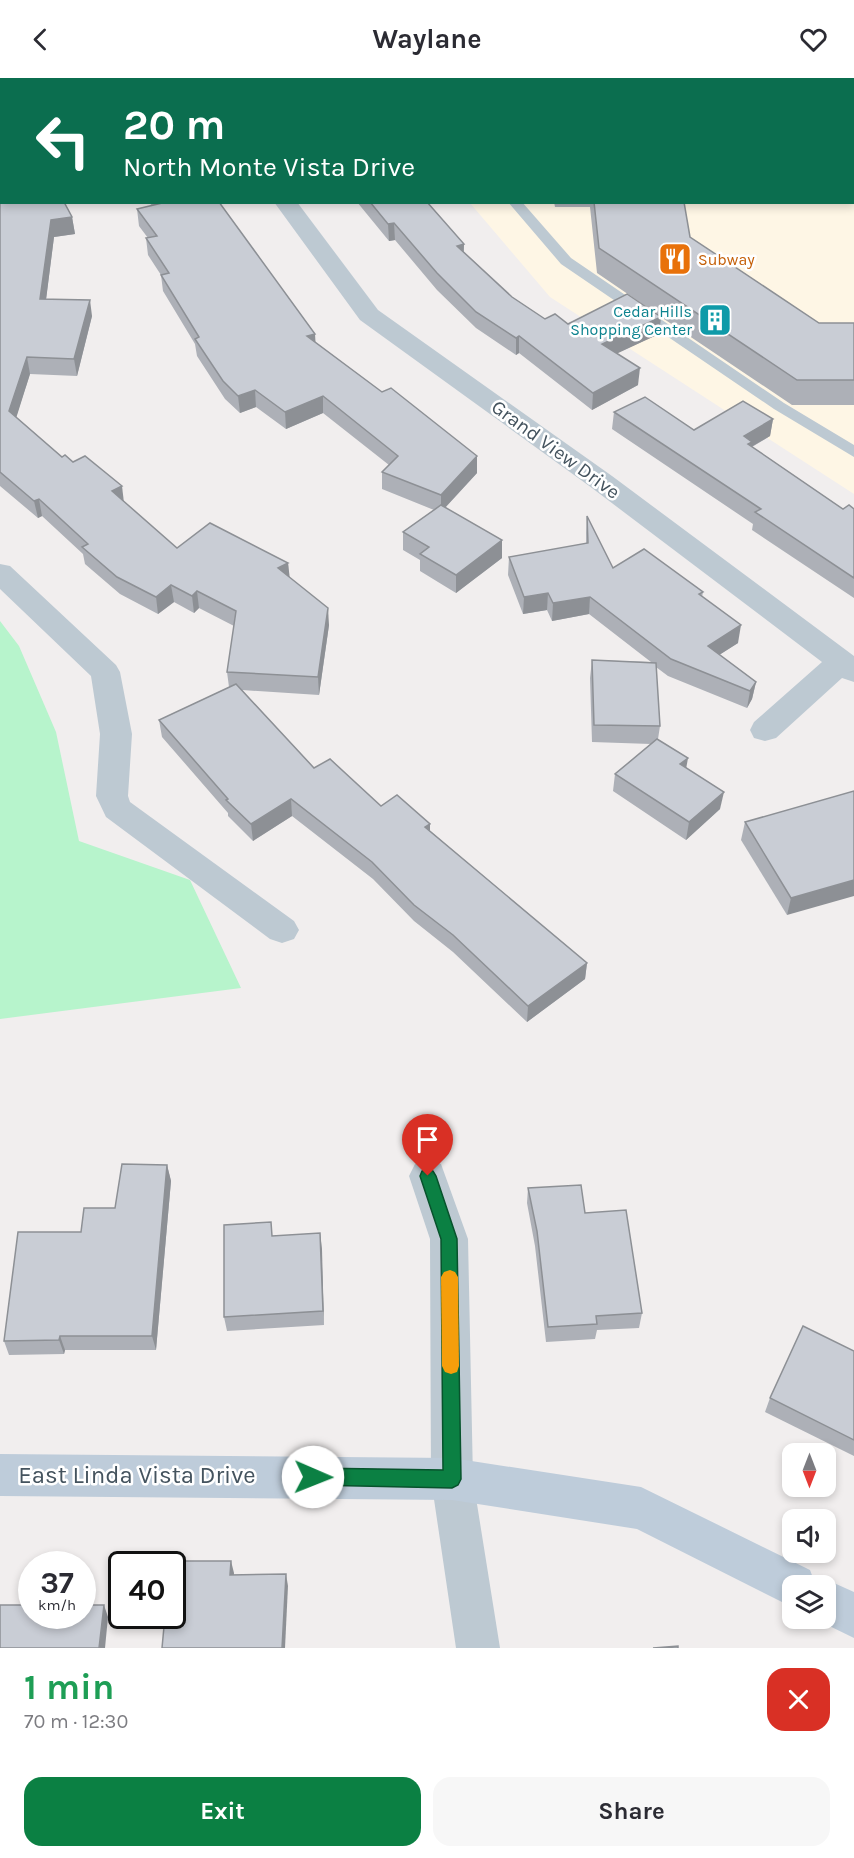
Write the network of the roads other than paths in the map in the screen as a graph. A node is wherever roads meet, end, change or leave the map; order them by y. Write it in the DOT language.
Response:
graph roads {
  1 [pos="286,204"];
  2 [pos="516,204"];
  3 [pos="854,452"];
  4 [pos="0,573"];
  5 [pos="848,667"];
  6 [pos="765,730"];
  7 [pos="282,930"];
  8 [pos="428,1176"];
  9 [pos="0,1474"];
  10 [pos="452,1479"];
  11 [pos="782,1580"];
  12 [pos="836,1607"];
  13 [pos="854,1616"];
  14 [pos="478,1648"];
  1 -- 5 [label="street, Grand View Drive"];
  2 -- 3 [label="lane"];
  4 -- 7 [label="street"];
  5 -- 6 [label="street"];
  8 -- 10 [label="street"];
  9 -- 10 [label="street, East Linda Vista Drive"];
  10 -- 11 [label="street, East Linda Vista Drive"];
  10 -- 14 [label="street"];
  12 -- 13 [label="street"];
}
